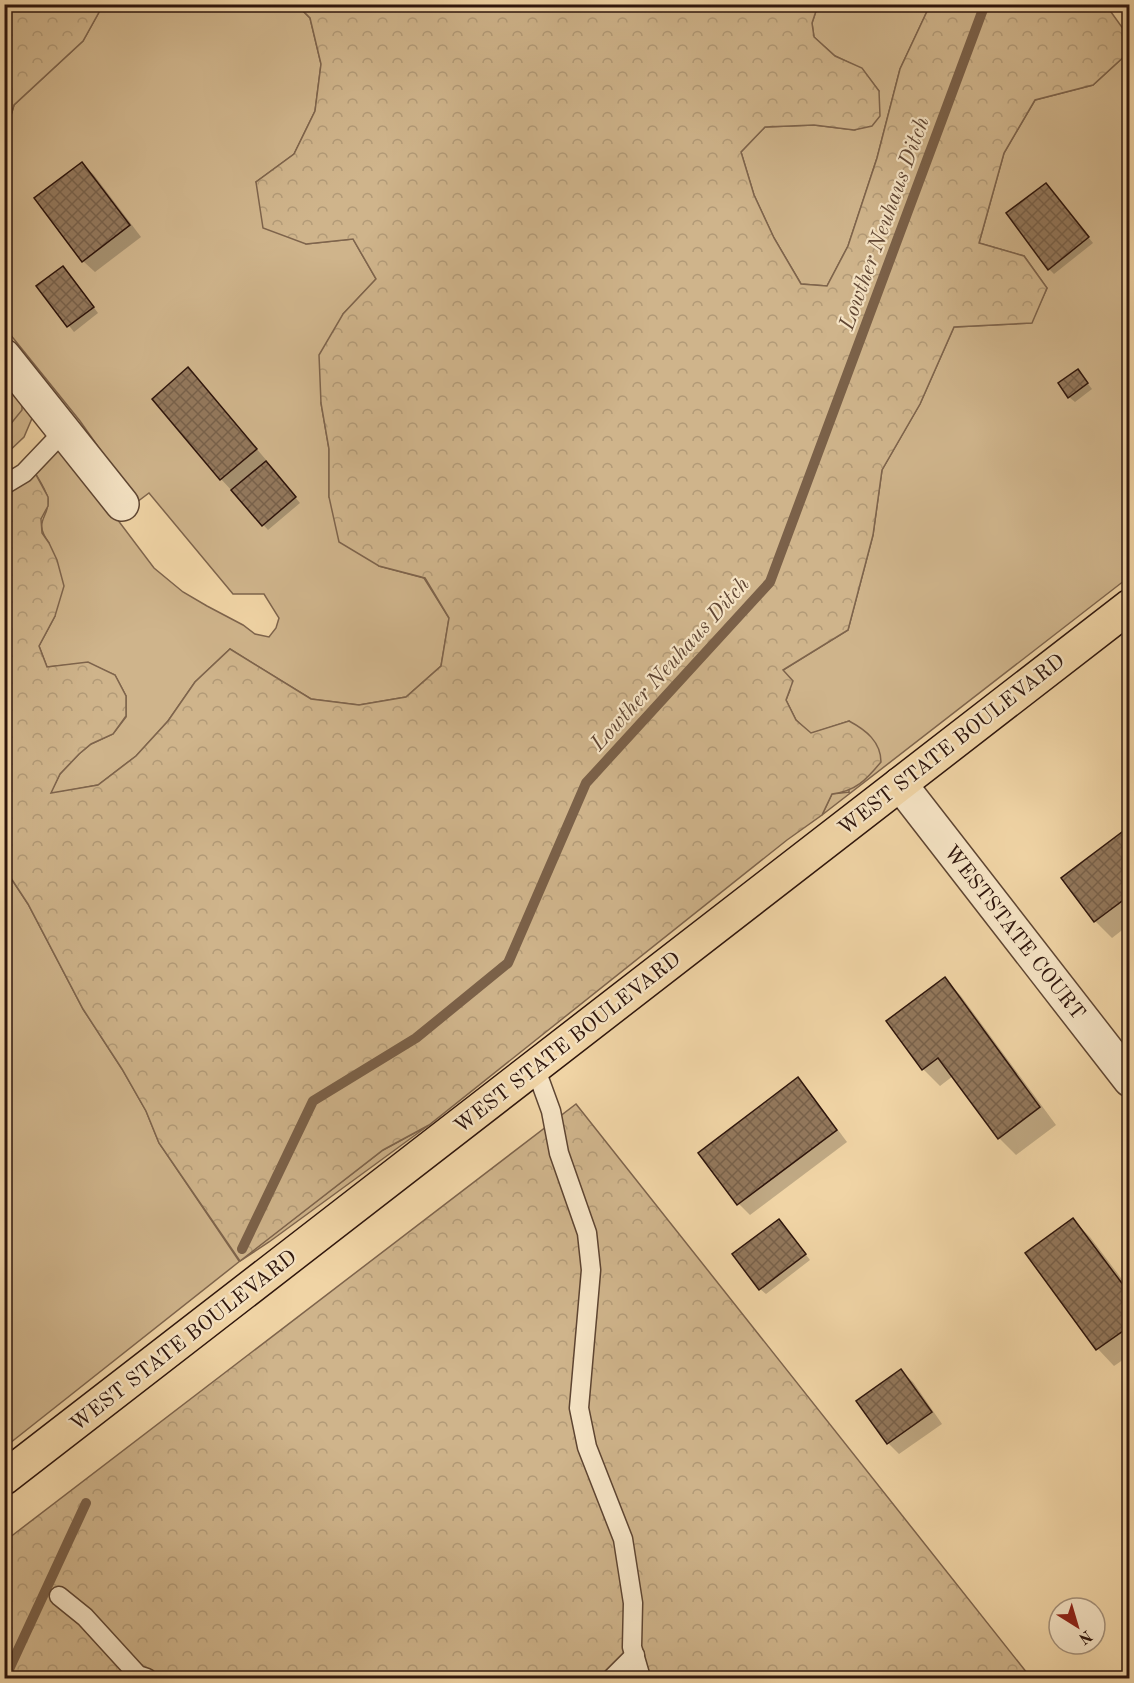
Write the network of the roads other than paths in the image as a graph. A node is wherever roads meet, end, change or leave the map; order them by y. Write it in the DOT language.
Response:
graph roads {
  1 [pos="4,356"];
  2 [pos="64,431"];
  3 [pos="4,485"];
  4 [pos="122,504"];
  5 [pos="1130,606"];
  6 [pos="900,784"];
  7 [pos="535,1067"];
  8 [pos="1130,1080"];
  9 [pos="4,1478"];
  10 [pos="59,1596"];
  11 [pos="634,1655"];
  12 [pos="147,1678"];
  13 [pos="612,1678"];
  14 [pos="641,1678"];
  1 -- 2 [label="street"];
  2 -- 3 [label="lane"];
  2 -- 4 [label="street"];
  5 -- 6 [label="main road, WEST STATE BOULEVARD"];
  6 -- 7 [label="main road, WEST STATE BOULEVARD"];
  6 -- 8 [label="street, WESTSTATE COURT"];
  7 -- 9 [label="main road, WEST STATE BOULEVARD"];
  7 -- 11 [label="lane"];
  10 -- 12 [label="lane"];
  11 -- 13 [label="lane"];
  11 -- 14 [label="lane"];
}
